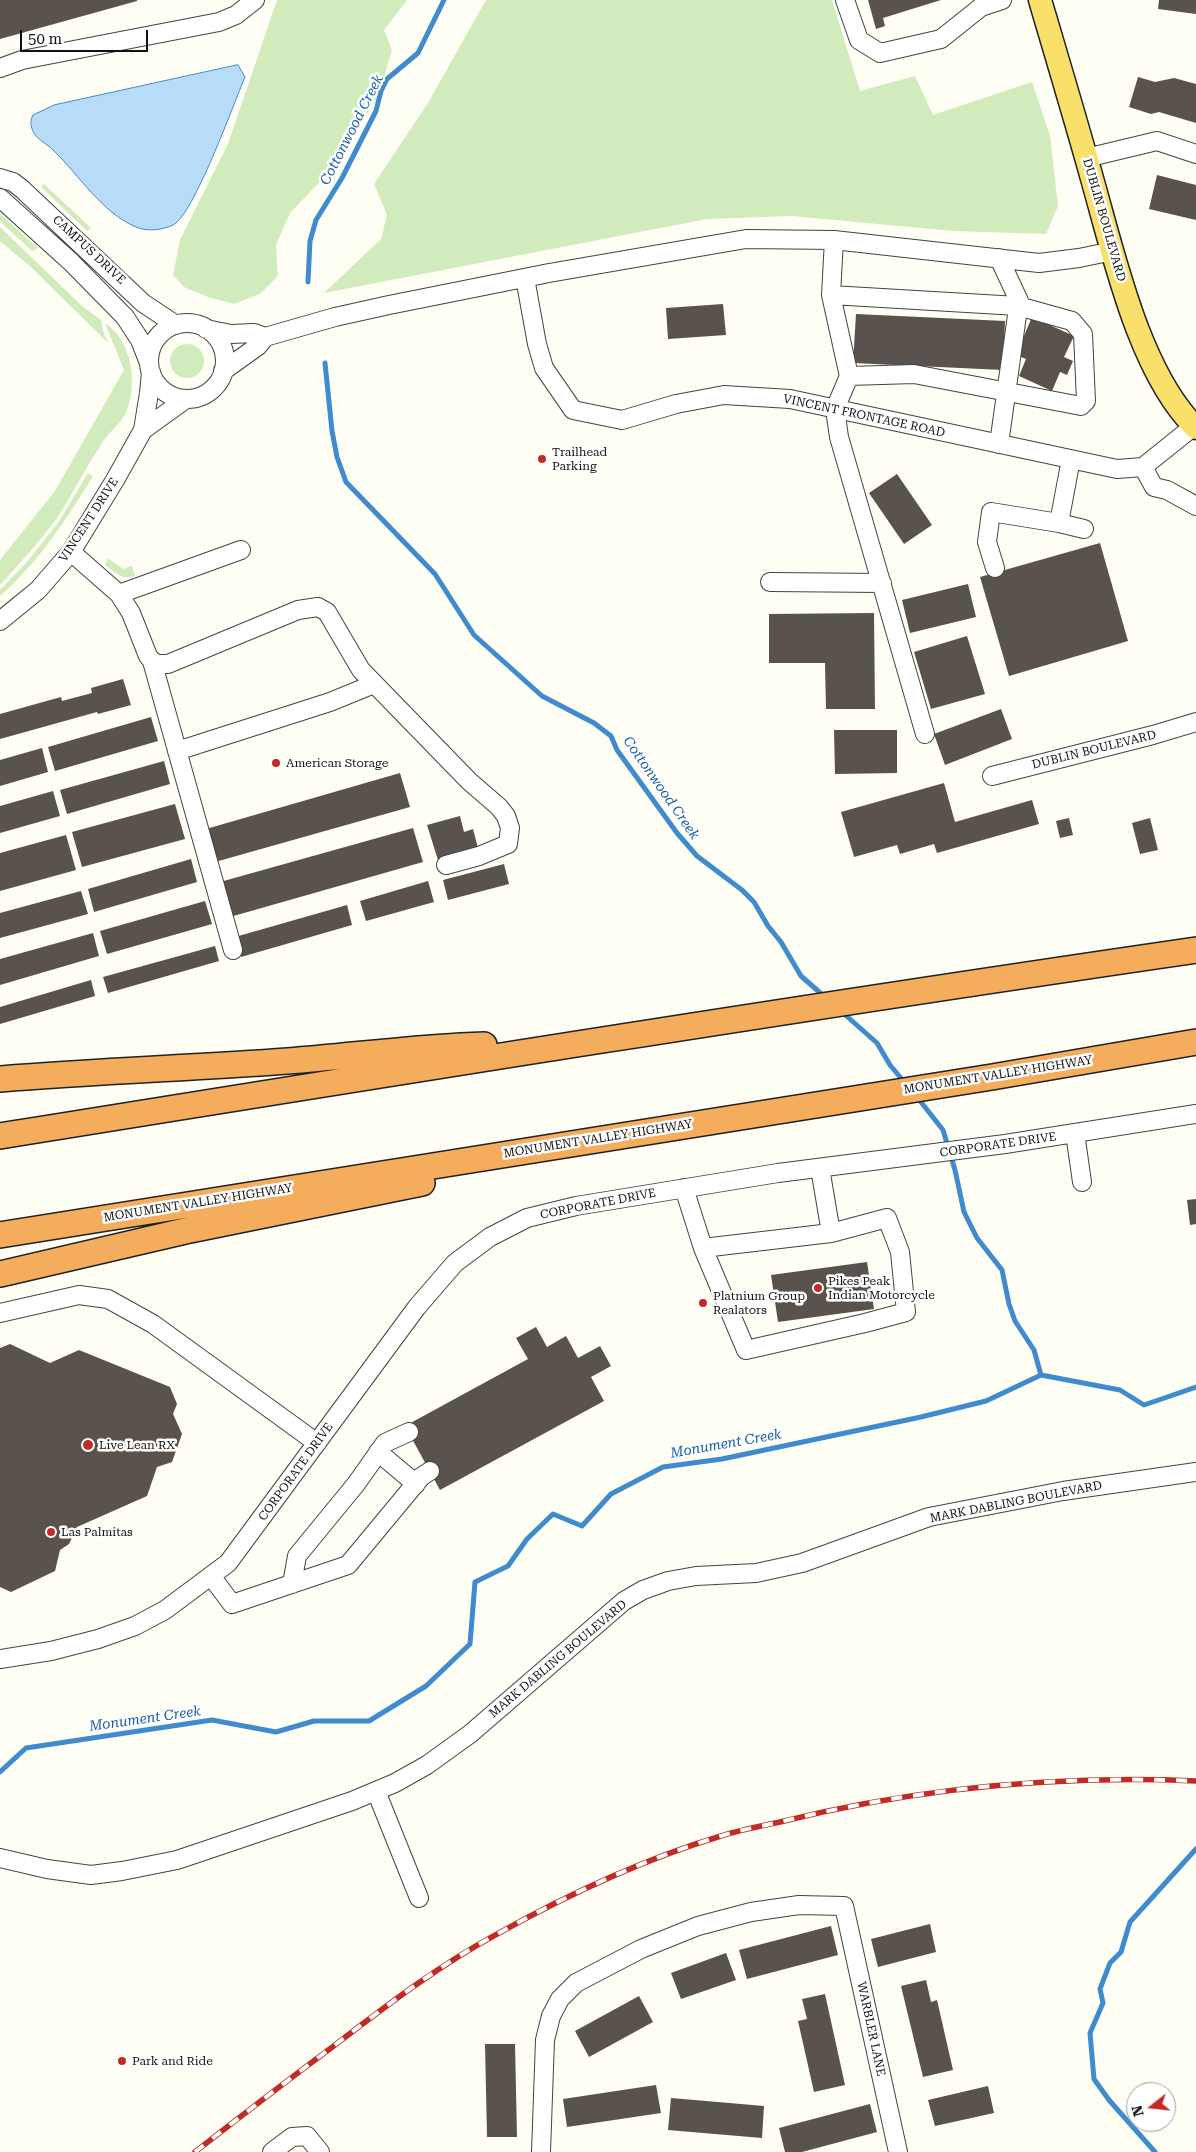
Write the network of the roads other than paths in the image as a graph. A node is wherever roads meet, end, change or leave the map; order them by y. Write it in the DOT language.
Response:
graph roads {
  1 [pos="255,0"];
  2 [pos="845,0"];
  3 [pos="1002,0"];
  4 [pos="1040,0"];
  5 [pos="0,68"];
  6 [pos="1196,154"];
  7 [pos="1086,158"];
  8 [pos="0,178"];
  9 [pos="0,198"];
  10 [pos="834,240"];
  11 [pos="1112,251"];
  12 [pos="999,258"];
  13 [pos="525,278"];
  14 [pos="831,294"];
  15 [pos="1018,306"];
  16 [pos="176,325"];
  17 [pos="206,329"];
  18 [pos="266,337"];
  19 [pos="150,368"];
  20 [pos="223,371"];
  21 [pos="848,376"];
  22 [pos="1006,392"];
  23 [pos="186,399"];
  24 [pos="835,409"];
  25 [pos="1195,427"];
  26 [pos="143,430"];
  27 [pos="999,444"];
  28 [pos="1071,459"];
  29 [pos="1144,467"];
  30 [pos="1196,506"];
  31 [pos="1059,523"];
  32 [pos="1084,529"];
  33 [pos="241,550"];
  34 [pos="70,552"];
  35 [pos="995,568"];
  36 [pos="770,582"];
  37 [pos="882,583"];
  38 [pos="120,594"];
  39 [pos="0,621"];
  40 [pos="152,661"];
  41 [pos="374,684"];
  42 [pos="1196,722"];
  43 [pos="926,734"];
  44 [pos="177,751"];
  45 [pos="992,776"];
  46 [pos="446,866"];
  47 [pos="233,950"];
  48 [pos="1196,950"];
  49 [pos="584,1042"];
  50 [pos="1196,1042"];
  51 [pos="0,1079"];
  52 [pos="1196,1114"];
  53 [pos="1075,1133"];
  54 [pos="0,1136"];
  55 [pos="616,1136"];
  56 [pos="820,1168"];
  57 [pos="1082,1182"];
  58 [pos="684,1188"];
  59 [pos="831,1233"];
  60 [pos="0,1235"];
  61 [pos="703,1248"];
  62 [pos="0,1274"];
  63 [pos="0,1313"];
  64 [pos="409,1432"];
  65 [pos="317,1443"];
  66 [pos="378,1452"];
  67 [pos="430,1472"];
  68 [pos="1196,1472"];
  69 [pos="416,1484"];
  70 [pos="211,1576"];
  71 [pos="292,1584"];
  72 [pos="0,1659"];
  73 [pos="376,1791"];
  74 [pos="0,1858"];
  75 [pos="419,1898"];
  76 [pos="272,2152"];
  77 [pos="320,2152"];
  78 [pos="541,2152"];
  79 [pos="898,2152"];
  1 -- 5 [label="street"];
  2 -- 3 [label="street"];
  4 -- 7 [label="main road, DUBLIN BOULEVARD"];
  6 -- 7 [label="street"];
  7 -- 11 [label="main road, DUBLIN BOULEVARD"];
  8 -- 16 [label="street, CAMPUS DRIVE"];
  9 -- 19 [label="street, CAMPUS DRIVE"];
  10 -- 12 [label="street"];
  10 -- 13 [label="street"];
  10 -- 14 [label="street"];
  11 -- 12 [label="street"];
  11 -- 25 [label="main road, DUBLIN BOULEVARD"];
  12 -- 15 [label="street"];
  13 -- 18 [label="street"];
  13 -- 24 [label="street, VINCENT FRONTAGE ROAD"];
  14 -- 15 [label="street"];
  14 -- 21 [label="street"];
  15 -- 22 [label="street"];
  15 -- 22 [label="street"];
  16 -- 17 [label="street"];
  16 -- 19 [label="street"];
  17 -- 18 [label="street"];
  17 -- 20 [label="street"];
  18 -- 20 [label="street"];
  19 -- 23 [label="street"];
  19 -- 26 [label="street, VINCENT DRIVE"];
  20 -- 23 [label="street"];
  21 -- 22 [label="street"];
  21 -- 24 [label="street"];
  22 -- 27 [label="street"];
  23 -- 26 [label="street, VINCENT DRIVE"];
  24 -- 27 [label="street, VINCENT FRONTAGE ROAD"];
  24 -- 37 [label="street"];
  25 -- 29 [label="street"];
  26 -- 34 [label="street, VINCENT DRIVE"];
  27 -- 28 [label="street, VINCENT FRONTAGE ROAD"];
  28 -- 29 [label="street, VINCENT FRONTAGE ROAD"];
  28 -- 31 [label="street"];
  29 -- 30 [label="street"];
  31 -- 32 [label="street"];
  31 -- 35 [label="street"];
  33 -- 38 [label="street"];
  34 -- 38 [label="street"];
  34 -- 39 [label="street, VINCENT DRIVE"];
  36 -- 37 [label="street"];
  37 -- 43 [label="street"];
  38 -- 40 [label="street"];
  40 -- 41 [label="street"];
  40 -- 44 [label="street"];
  41 -- 44 [label="street"];
  41 -- 46 [label="street"];
  42 -- 45 [label="street, DUBLIN BOULEVARD"];
  44 -- 47 [label="street"];
  48 -- 49 [label="highway"];
  49 -- 51 [label="highway"];
  49 -- 54 [label="highway"];
  50 -- 55 [label="highway, MONUMENT VALLEY HIGHWAY"];
  52 -- 53 [label="street, CORPORATE DRIVE"];
  53 -- 56 [label="street, CORPORATE DRIVE"];
  53 -- 57 [label="street"];
  55 -- 60 [label="highway, MONUMENT VALLEY HIGHWAY"];
  55 -- 62 [label="highway"];
  56 -- 58 [label="street, CORPORATE DRIVE"];
  56 -- 59 [label="street"];
  58 -- 61 [label="street"];
  58 -- 65 [label="street, CORPORATE DRIVE"];
  59 -- 61 [label="street"];
  59 -- 61 [label="street"];
  63 -- 65 [label="street"];
  64 -- 66 [label="street"];
  65 -- 70 [label="street, CORPORATE DRIVE"];
  66 -- 69 [label="street"];
  66 -- 71 [label="street"];
  67 -- 69 [label="street"];
  68 -- 73 [label="street, MARK DABLING BOULEVARD"];
  69 -- 71 [label="street"];
  70 -- 71 [label="street"];
  70 -- 72 [label="street, CORPORATE DRIVE"];
  73 -- 74 [label="street, MARK DABLING BOULEVARD"];
  73 -- 75 [label="street"];
  76 -- 77 [label="street"];
  78 -- 79 [label="street, WARBLER LANE"];
}
